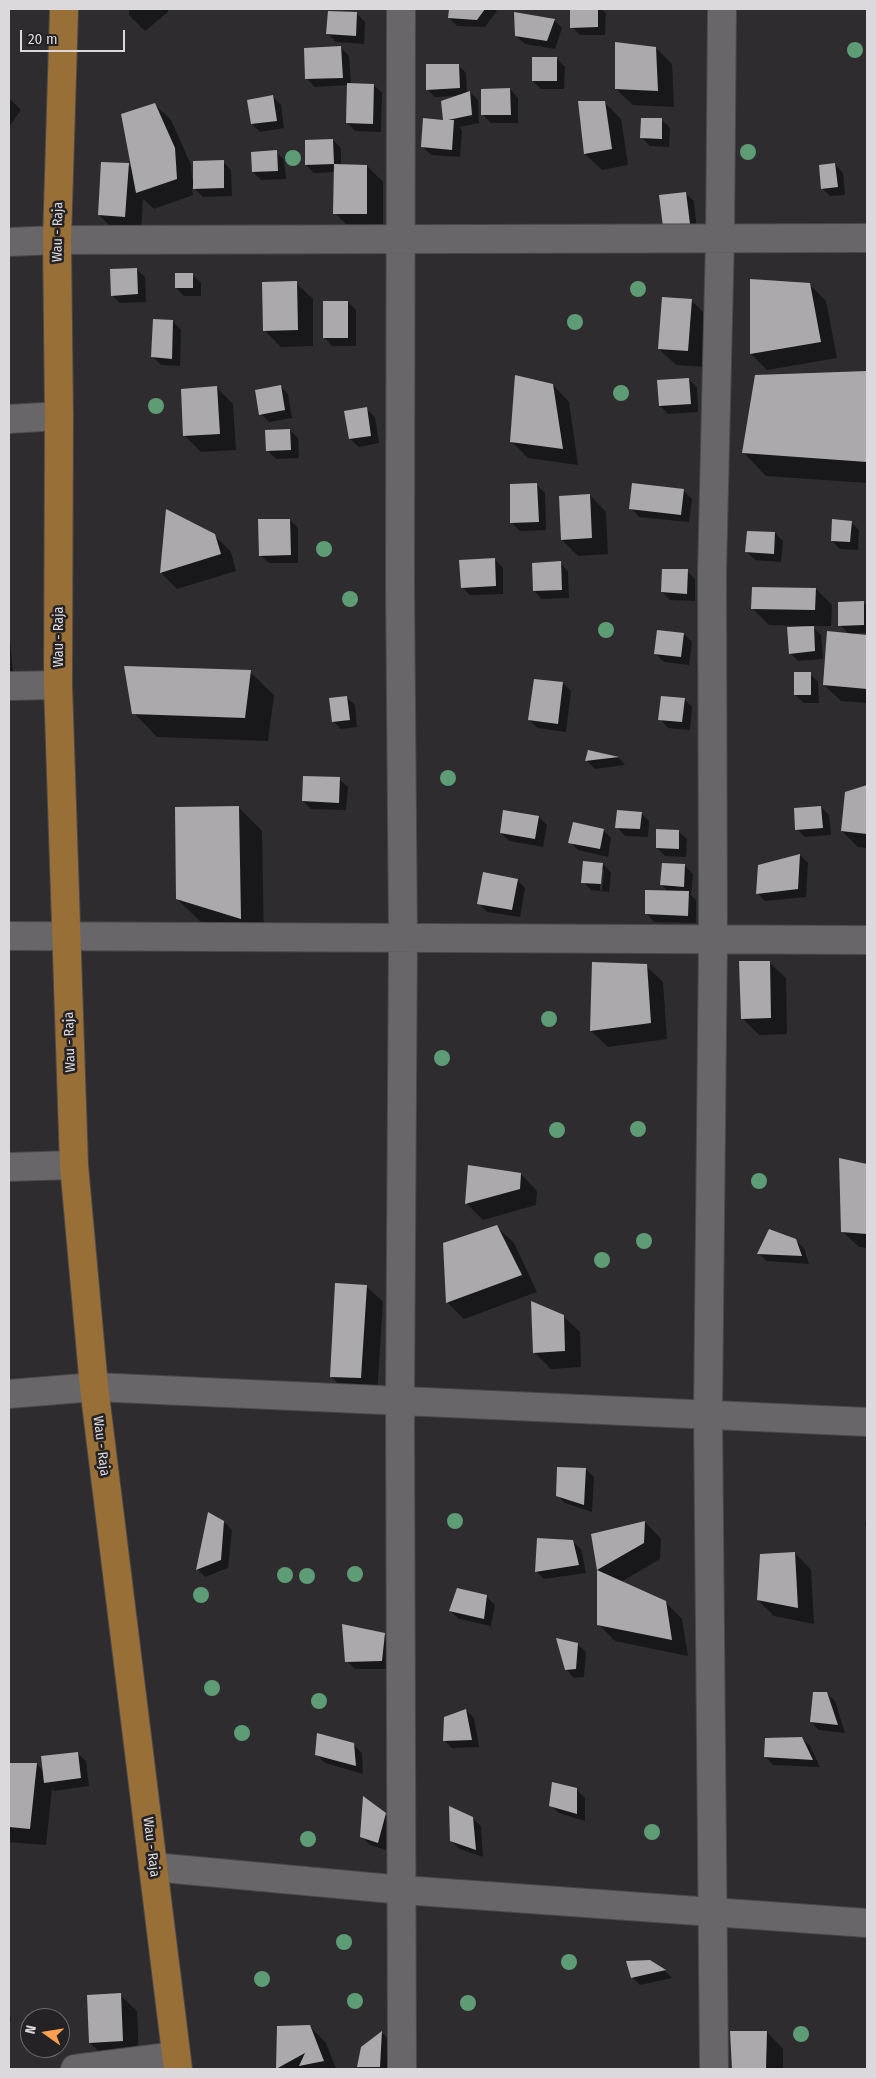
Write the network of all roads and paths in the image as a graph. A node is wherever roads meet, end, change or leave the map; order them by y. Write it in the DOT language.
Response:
graph roads {
  1 [pos="64,9"];
  2 [pos="401,9"];
  3 [pos="722,9"];
  4 [pos="399,238"];
  5 [pos="720,238"];
  6 [pos="867,238"];
  7 [pos="57,240"];
  8 [pos="9,242"];
  9 [pos="59,416"];
  10 [pos="9,419"];
  11 [pos="58,685"];
  12 [pos="9,686"];
  13 [pos="9,936"];
  14 [pos="66,936"];
  15 [pos="403,938"];
  16 [pos="713,939"];
  17 [pos="867,940"];
  18 [pos="74,1165"];
  19 [pos="9,1167"];
  20 [pos="94,1386"];
  21 [pos="9,1394"];
  22 [pos="400,1400"];
  23 [pos="708,1413"];
  24 [pos="867,1422"];
  25 [pos="153,1867"];
  26 [pos="403,1890"];
  27 [pos="713,1912"];
  28 [pos="867,1922"];
  29 [pos="177,2062"];
  30 [pos="75,2069"];
  31 [pos="402,2069"];
  32 [pos="714,2069"];
  1 -- 7 [label="main road, Wau - Raja"];
  2 -- 4 [label="street"];
  3 -- 5 [label="street"];
  4 -- 5 [label="street"];
  4 -- 7 [label="street"];
  4 -- 15 [label="street"];
  5 -- 6 [label="street"];
  5 -- 16 [label="street"];
  7 -- 8 [label="street"];
  7 -- 9 [label="main road, Wau - Raja"];
  9 -- 10 [label="street"];
  9 -- 11 [label="main road, Wau - Raja"];
  11 -- 12 [label="street"];
  11 -- 14 [label="main road, Wau - Raja"];
  13 -- 14 [label="street"];
  14 -- 15 [label="street"];
  14 -- 18 [label="main road, Wau - Raja"];
  15 -- 16 [label="street"];
  15 -- 22 [label="street"];
  16 -- 17 [label="street"];
  16 -- 23 [label="street"];
  18 -- 19 [label="street"];
  18 -- 20 [label="main road, Wau - Raja"];
  20 -- 21 [label="street"];
  20 -- 22 [label="street"];
  20 -- 25 [label="main road, Wau - Raja"];
  22 -- 23 [label="street"];
  22 -- 26 [label="street"];
  23 -- 24 [label="street"];
  23 -- 27 [label="street"];
  25 -- 26 [label="street"];
  25 -- 29 [label="main road, Wau - Raja"];
  26 -- 27 [label="street"];
  26 -- 31 [label="street"];
  27 -- 28 [label="street"];
  27 -- 32 [label="street"];
  29 -- 30 [label="street"];
}
